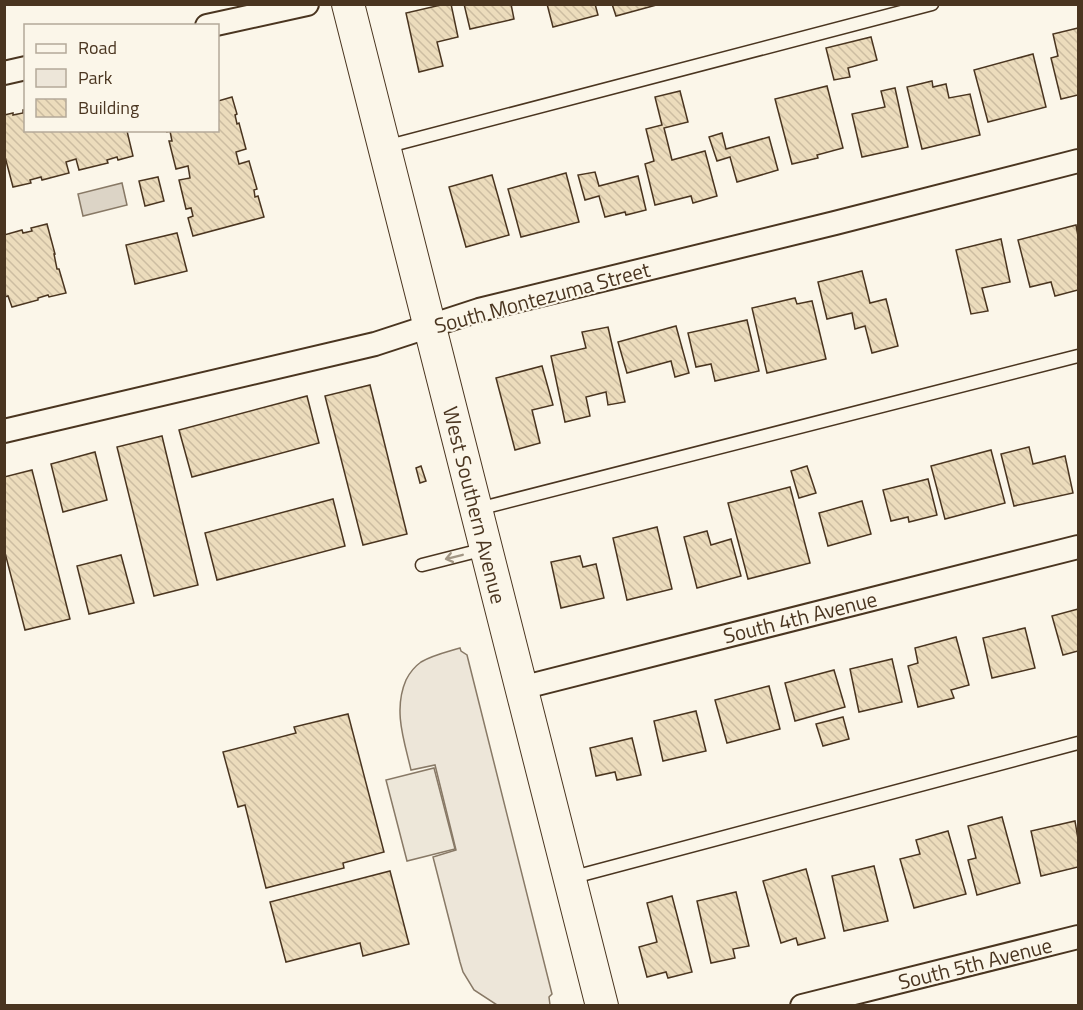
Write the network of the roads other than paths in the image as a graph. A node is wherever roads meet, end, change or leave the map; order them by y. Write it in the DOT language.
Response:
graph roads {
  1 [pos="307,4"];
  2 [pos="348,4"];
  3 [pos="932,4"];
  4 [pos="216,24"];
  5 [pos="24,68"];
  6 [pos="4,73"];
  7 [pos="384,147"];
  8 [pos="1078,160"];
  9 [pos="429,327"];
  10 [pos="1078,356"];
  11 [pos="4,431"];
  12 [pos="476,510"];
  13 [pos="1078,547"];
  14 [pos="486,549"];
  15 [pos="422,565"];
  16 [pos="521,688"];
  17 [pos="1078,742"];
  18 [pos="570,878"];
  19 [pos="1078,938"];
  20 [pos="602,1005"];
  21 [pos="802,1005"];
  1 -- 4 [label="street"];
  2 -- 7 [label="main road, West Southern Avenue"];
  3 -- 7 [label="lane"];
  5 -- 6 [label="street"];
  7 -- 9 [label="main road, West Southern Avenue"];
  8 -- 9 [label="street, South Montezuma Street"];
  9 -- 11 [label="street, South Montezuma Street"];
  9 -- 12 [label="main road, West Southern Avenue"];
  10 -- 12 [label="lane"];
  12 -- 14 [label="main road, West Southern Avenue"];
  13 -- 16 [label="street, South 4th Avenue"];
  14 -- 15 [label="lane, one-way"];
  14 -- 16 [label="main road, West Southern Avenue"];
  16 -- 18 [label="main road, West Southern Avenue"];
  17 -- 18 [label="lane"];
  18 -- 20 [label="main road, West Southern Avenue"];
  19 -- 21 [label="street, South 5th Avenue"];
}
